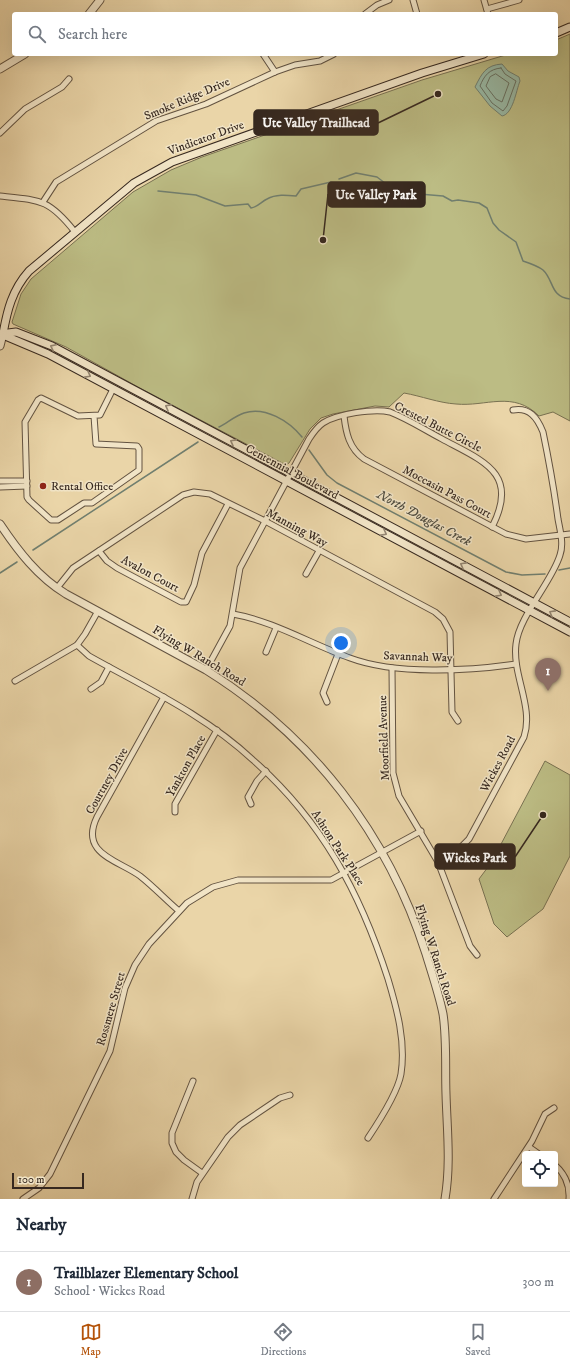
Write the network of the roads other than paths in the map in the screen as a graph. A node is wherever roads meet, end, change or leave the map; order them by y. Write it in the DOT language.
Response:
graph roads {
  1 [pos="100,0"];
  2 [pos="389,0"];
  3 [pos="413,0"];
  4 [pos="484,0"];
  5 [pos="519,0"];
  6 [pos="487,11"];
  7 [pos="91,12"];
  8 [pos="368,12"];
  9 [pos="416,12"];
  10 [pos="570,27"];
  11 [pos="558,32"];
  12 [pos="22,56"];
  13 [pos="264,56"];
  14 [pos="330,56"];
  15 [pos="477,56"];
  16 [pos="0,69"];
  17 [pos="275,72"];
  18 [pos="69,79"];
  19 [pos="0,133"];
  20 [pos="0,196"];
  21 [pos="43,202"];
  22 [pos="75,232"];
  23 [pos="1,334"];
  24 [pos="0,346"];
  25 [pos="113,389"];
  26 [pos="513,410"];
  27 [pos="94,416"];
  28 [pos="344,416"];
  29 [pos="290,472"];
  30 [pos="0,481"];
  31 [pos="286,481"];
  32 [pos="27,484"];
  33 [pos="0,487"];
  34 [pos="228,504"];
  35 [pos="264,521"];
  36 [pos="0,524"];
  37 [pos="492,527"];
  38 [pos="570,534"];
  39 [pos="560,536"];
  40 [pos="99,551"];
  41 [pos="318,551"];
  42 [pos="306,574"];
  43 [pos="57,588"];
  44 [pos="534,603"];
  45 [pos="98,611"];
  46 [pos="530,611"];
  47 [pos="232,614"];
  48 [pos="570,622"];
  49 [pos="276,628"];
  50 [pos="570,632"];
  51 [pos="77,644"];
  52 [pos="266,652"];
  53 [pos="338,654"];
  54 [pos="516,664"];
  55 [pos="109,667"];
  56 [pos="392,668"];
  57 [pos="452,669"];
  58 [pos="206,670"];
  59 [pos="15,681"];
  60 [pos="92,688"];
  61 [pos="164,697"];
  62 [pos="327,702"];
  63 [pos="458,721"];
  64 [pos="217,730"];
  65 [pos="266,772"];
  66 [pos="252,804"];
  67 [pos="176,812"];
  68 [pos="421,831"];
  69 [pos="383,852"];
  70 [pos="438,862"];
  71 [pos="345,874"];
  72 [pos="179,912"];
  73 [pos="477,955"];
  74 [pos="193,1081"];
  75 [pos="290,1095"];
  76 [pos="554,1108"];
  77 [pos="368,1138"];
  78 [pos="528,1147"];
  79 [pos="534,1151"];
  80 [pos="558,1169"];
  81 [pos="202,1173"];
  82 [pos="570,1193"];
  83 [pos="23,1199"];
  84 [pos="192,1199"];
  85 [pos="445,1199"];
  86 [pos="494,1199"];
  87 [pos="569,1199"];
  1 -- 7 [label="main road"];
  2 -- 8 [label="street"];
  3 -- 9 [label="street"];
  4 -- 6 [label="street"];
  5 -- 6 [label="street"];
  10 -- 11 [label="main road"];
  12 -- 16 [label="main road"];
  13 -- 17 [label="street"];
  14 -- 17 [label="street, Smoke Ridge Drive"];
  15 -- 22 [label="main road, Vindicator Drive"];
  17 -- 21 [label="street, Smoke Ridge Drive"];
  18 -- 19 [label="street"];
  20 -- 21 [label="street"];
  21 -- 22 [label="street"];
  22 -- 23 [label="main road, Vindicator Drive"];
  23 -- 24 [label="main road"];
  23 -- 25 [label="main road, Centennial Boulevard, one-way"];
  29 -- 23 [label="main road, Centennial Boulevard, one-way"];
  25 -- 27 [label="street"];
  25 -- 31 [label="main road, Centennial Boulevard"];
  26 -- 39 [label="street, Wickes Road"];
  27 -- 32 [label="street"];
  27 -- 32 [label="street"];
  28 -- 29 [label="street, Crested Butte Circle"];
  28 -- 37 [label="street, Moccasin Pass Court"];
  28 -- 37 [label="street, Crested Butte Circle"];
  29 -- 31 [label="street, Crested Butte Circle"];
  44 -- 29 [label="main road, Centennial Boulevard, one-way"];
  30 -- 32 [label="street"];
  31 -- 35 [label="street, Crested Butte Circle"];
  31 -- 46 [label="main road, Centennial Boulevard, one-way"];
  32 -- 33 [label="street"];
  34 -- 35 [label="street, Manning Way"];
  34 -- 40 [label="street, Manning Way"];
  34 -- 40 [label="street, Avalon Court"];
  35 -- 41 [label="street, Manning Way"];
  35 -- 47 [label="street, Crested Butte Circle"];
  36 -- 43 [label="main road, Flying W Ranch Road"];
  37 -- 39 [label="street, Moccasin Pass Court"];
  38 -- 39 [label="street, Moccasin Pass Court"];
  39 -- 44 [label="street, Wickes Road"];
  40 -- 43 [label="street, Manning Way"];
  41 -- 42 [label="street"];
  41 -- 57 [label="street, Manning Way"];
  43 -- 45 [label="main road, Flying W Ranch Road"];
  44 -- 46 [label="street, Wickes Road"];
  48 -- 44 [label="main road, Centennial Boulevard, one-way"];
  45 -- 51 [label="street"];
  45 -- 58 [label="main road, Flying W Ranch Road"];
  46 -- 50 [label="main road, Centennial Boulevard"];
  46 -- 54 [label="street, Wickes Road"];
  47 -- 49 [label="street, Savannah Way"];
  47 -- 58 [label="street, Crested Butte Circle"];
  49 -- 52 [label="street"];
  49 -- 53 [label="street, Savannah Way"];
  51 -- 55 [label="street, Ashton Park Place"];
  51 -- 59 [label="street"];
  53 -- 56 [label="street, Savannah Way"];
  53 -- 62 [label="street"];
  54 -- 57 [label="street, Savannah Way"];
  54 -- 70 [label="street, Wickes Road"];
  55 -- 60 [label="street"];
  55 -- 61 [label="street, Ashton Park Place"];
  56 -- 57 [label="street, Savannah Way"];
  56 -- 68 [label="street, Moorfield Avenue"];
  57 -- 63 [label="street, Manning Way"];
  58 -- 69 [label="main road, Flying W Ranch Road"];
  61 -- 64 [label="street, Ashton Park Place"];
  61 -- 72 [label="street, Courtney Drive"];
  64 -- 65 [label="street, Ashton Park Place"];
  64 -- 67 [label="street, Yankton Place"];
  65 -- 66 [label="street"];
  65 -- 71 [label="street, Ashton Park Place"];
  68 -- 69 [label="street, Rossmere Street"];
  68 -- 70 [label="street, Moorfield Avenue"];
  69 -- 71 [label="street, Rossmere Street"];
  69 -- 85 [label="main road, Flying W Ranch Road"];
  70 -- 73 [label="street, Moorfield Avenue"];
  71 -- 72 [label="street, Rossmere Street"];
  71 -- 77 [label="street, Ashton Park Place"];
  72 -- 83 [label="street, Rossmere Street"];
  74 -- 81 [label="street"];
  75 -- 81 [label="street"];
  76 -- 78 [label="street"];
  78 -- 79 [label="street"];
  78 -- 86 [label="street"];
  80 -- 82 [label="street"];
  81 -- 84 [label="street"];
  82 -- 87 [label="street"];
}
